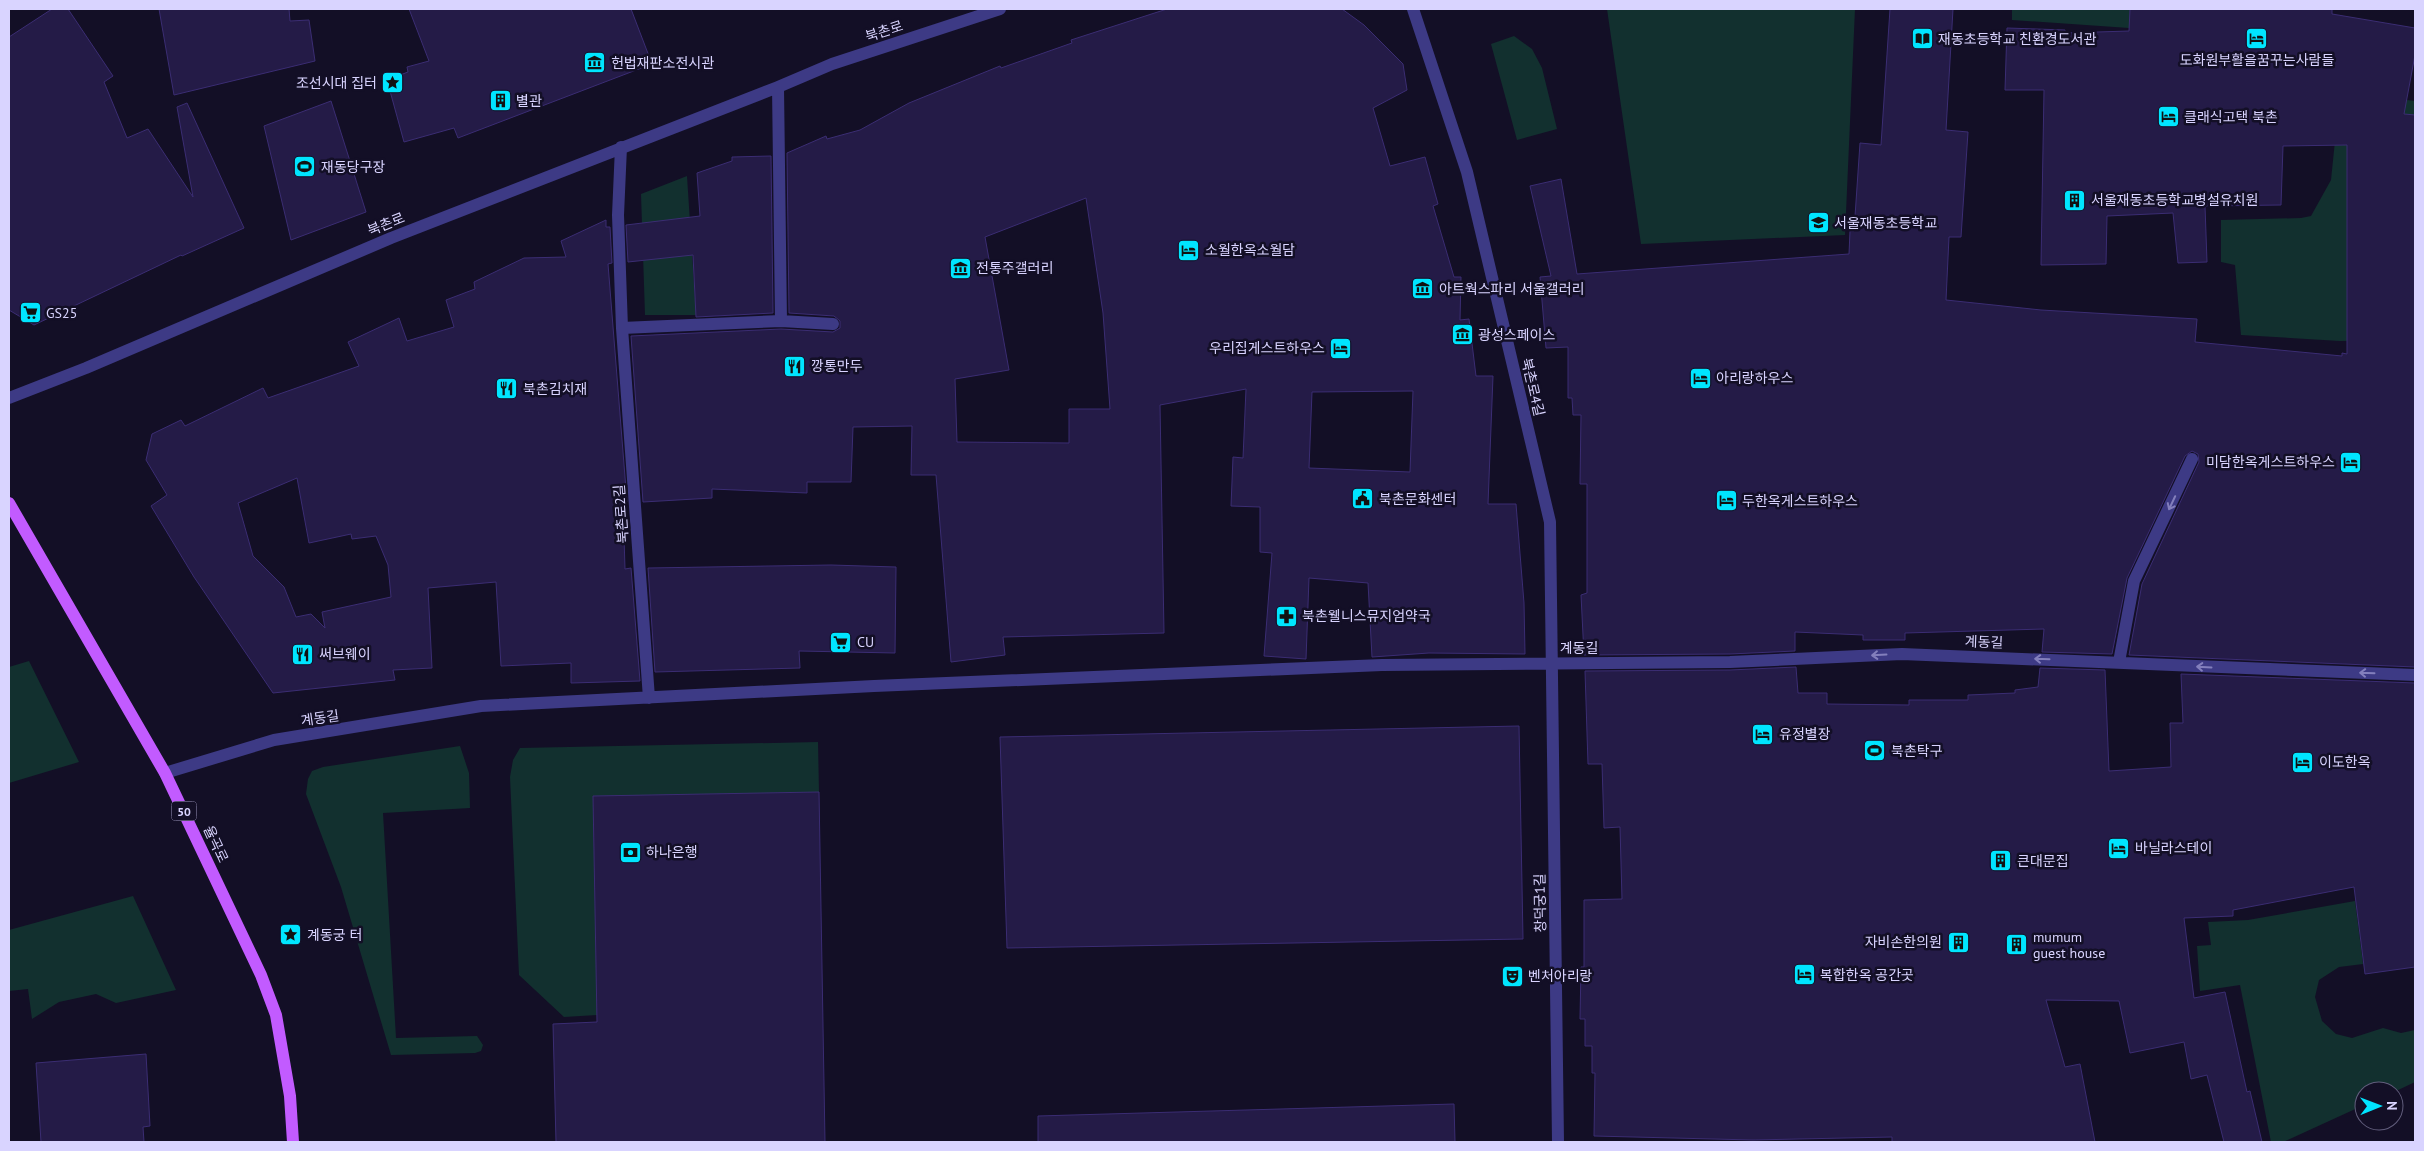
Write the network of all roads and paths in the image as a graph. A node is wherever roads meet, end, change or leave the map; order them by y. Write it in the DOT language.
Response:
graph roads {
  1 [pos="1000,9"];
  2 [pos="1413,9"];
  3 [pos="778,87"];
  4 [pos="621,147"];
  5 [pos="781,321"];
  6 [pos="833,324"];
  7 [pos="622,328"];
  8 [pos="9,398"];
  9 [pos="2192,459"];
  10 [pos="9,503"];
  11 [pos="2120,662"];
  12 [pos="1552,663"];
  13 [pos="2415,675"];
  14 [pos="649,698"];
  15 [pos="166,773"];
  16 [pos="293,1142"];
  17 [pos="1558,1142"];
  1 -- 3 [label="street, 북촌로"];
  2 -- 12 [label="street, 북촌로4길"];
  3 -- 4 [label="street, 북촌로"];
  3 -- 5 [label="street"];
  4 -- 7 [label="street, 북촌로2길"];
  4 -- 8 [label="street, 북촌로"];
  5 -- 6 [label="street"];
  5 -- 7 [label="street"];
  7 -- 14 [label="street, 북촌로2길"];
  9 -- 11 [label="street, one-way"];
  10 -- 15 [label="main road, 율곡로 / 50"];
  11 -- 12 [label="street, 계동길, one-way"];
  13 -- 11 [label="street, 계동길, one-way"];
  12 -- 14 [label="street, 계동길"];
  12 -- 17 [label="street, 창덕궁1길"];
  14 -- 15 [label="street, 계동길"];
  15 -- 16 [label="main road, 율곡로 / 50"];
}
